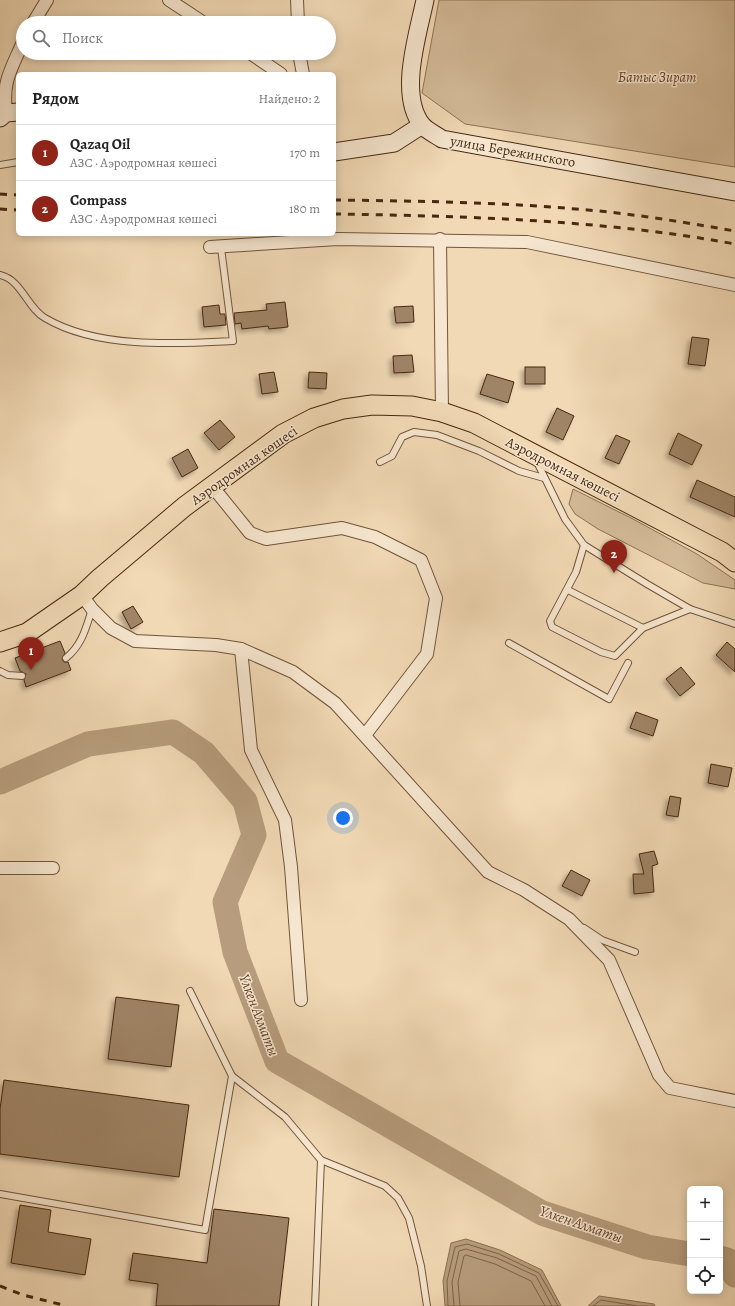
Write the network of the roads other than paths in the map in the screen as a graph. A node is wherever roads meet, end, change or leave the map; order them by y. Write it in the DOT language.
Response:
graph roads {
  1 [pos="47,0"];
  2 [pos="170,0"];
  3 [pos="297,0"];
  4 [pos="425,0"];
  5 [pos="37,16"];
  6 [pos="194,16"];
  7 [pos="298,16"];
  8 [pos="16,58"];
  9 [pos="260,60"];
  10 [pos="300,60"];
  11 [pos="278,72"];
  12 [pos="303,72"];
  13 [pos="6,113"];
  14 [pos="422,125"];
  15 [pos="352,149"];
  16 [pos="336,152"];
  17 [pos="336,155"];
  18 [pos="16,162"];
  19 [pos="0,165"];
  20 [pos="735,192"];
  21 [pos="440,239"];
  22 [pos="216,247"];
  23 [pos="0,275"];
  24 [pos="735,285"];
  25 [pos="442,412"];
  26 [pos="533,453"];
  27 [pos="380,462"];
  28 [pos="544,478"];
  29 [pos="212,486"];
  30 [pos="584,545"];
  31 [pos="735,562"];
  32 [pos="568,590"];
  33 [pos="87,602"];
  34 [pos="690,609"];
  35 [pos="735,624"];
  36 [pos="643,628"];
  37 [pos="0,642"];
  38 [pos="509,643"];
  39 [pos="241,649"];
  40 [pos="66,658"];
  41 [pos="628,663"];
  42 [pos="0,671"];
  43 [pos="22,676"];
  44 [pos="365,735"];
  45 [pos="0,868"];
  46 [pos="53,868"];
  47 [pos="569,919"];
  48 [pos="635,952"];
  49 [pos="190,991"];
  50 [pos="301,1000"];
  51 [pos="232,1076"];
  52 [pos="735,1101"];
  53 [pos="321,1160"];
  54 [pos="0,1194"];
  55 [pos="315,1306"];
  56 [pos="426,1306"];
  1 -- 5 [label="street"];
  2 -- 6 [label="street"];
  3 -- 7 [label="street"];
  4 -- 14 [label="main road, улица Бережинского"];
  8 -- 13 [label="street"];
  9 -- 11 [label="street"];
  10 -- 12 [label="street"];
  14 -- 15 [label="main road"];
  14 -- 20 [label="main road, улица Бережинского"];
  15 -- 16 [label="main road"];
  15 -- 17 [label="lane"];
  18 -- 19 [label="lane"];
  21 -- 22 [label="street"];
  21 -- 24 [label="street"];
  21 -- 25 [label="street"];
  22 -- 23 [label="lane"];
  25 -- 26 [label="main road, Аэродромная көшесі"];
  25 -- 29 [label="main road, Аэродромная көшесі"];
  26 -- 28 [label="lane"];
  26 -- 31 [label="main road, Аэродромная көшесі"];
  27 -- 28 [label="lane"];
  28 -- 30 [label="lane"];
  29 -- 33 [label="main road, Аэродромная көшесі"];
  29 -- 44 [label="street"];
  30 -- 32 [label="lane"];
  30 -- 34 [label="lane"];
  32 -- 36 [label="lane"];
  32 -- 36 [label="lane"];
  33 -- 37 [label="main road, Аэродромная көшесі"];
  33 -- 39 [label="street"];
  33 -- 40 [label="lane"];
  34 -- 35 [label="lane"];
  34 -- 36 [label="lane"];
  38 -- 41 [label="lane"];
  39 -- 44 [label="street"];
  39 -- 50 [label="street"];
  42 -- 43 [label="lane"];
  44 -- 47 [label="street"];
  45 -- 46 [label="street"];
  47 -- 48 [label="lane"];
  47 -- 52 [label="street"];
  49 -- 51 [label="lane"];
  51 -- 53 [label="lane"];
  51 -- 54 [label="lane"];
  53 -- 55 [label="lane"];
  53 -- 56 [label="lane"];
}
